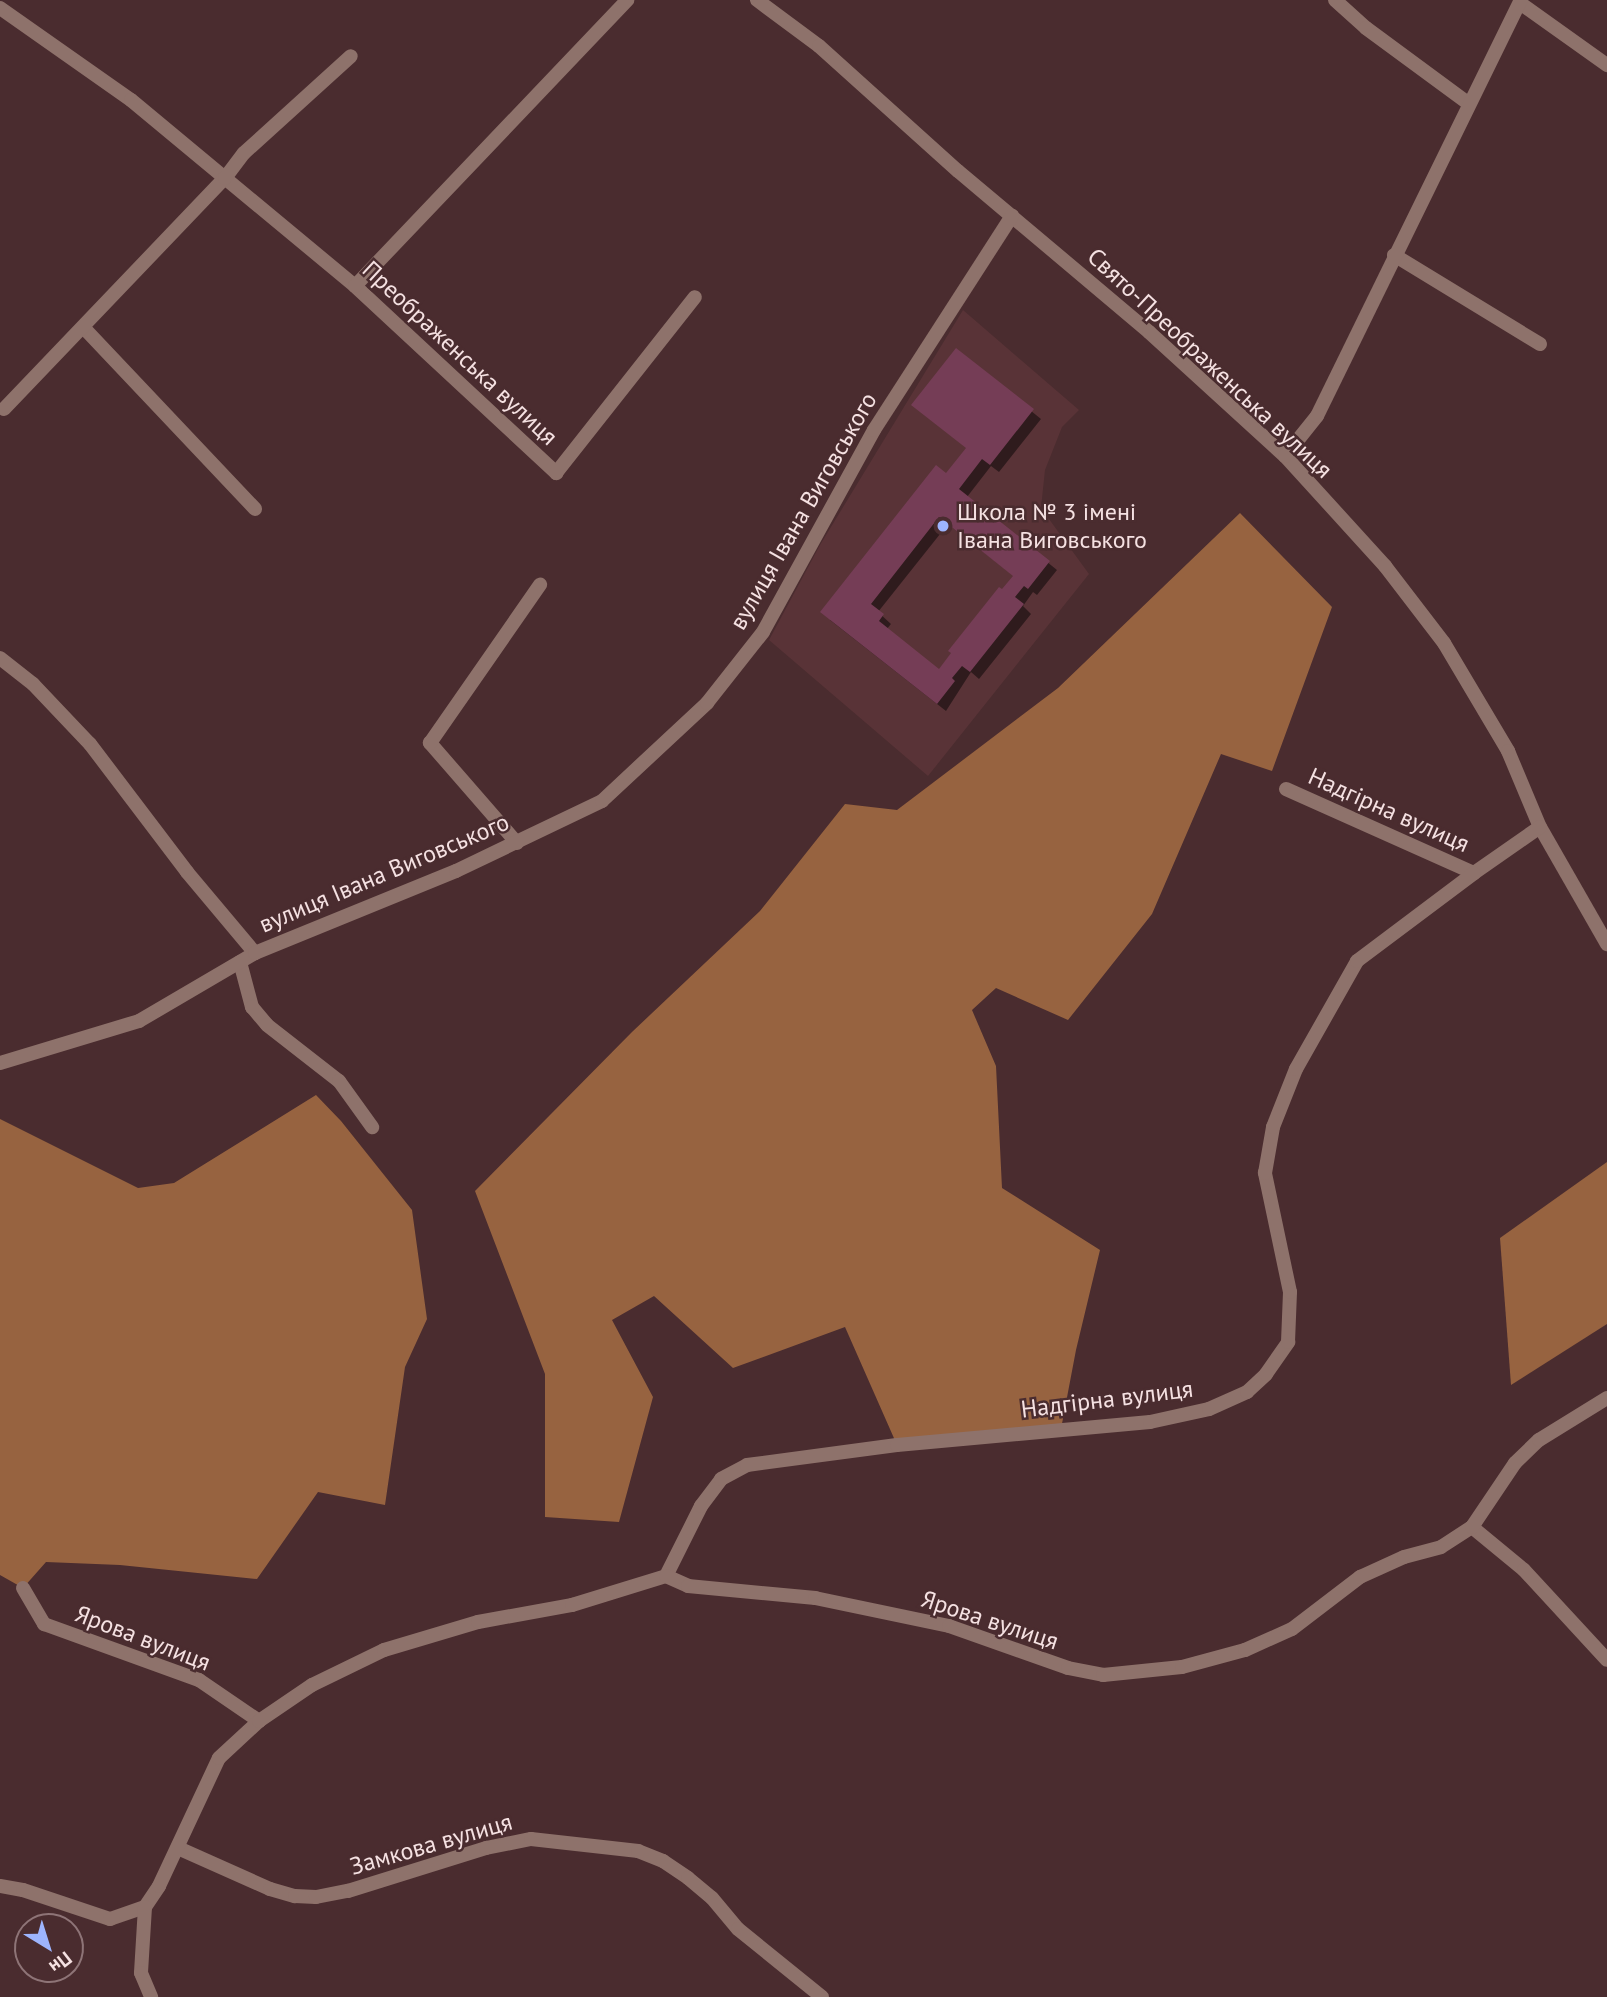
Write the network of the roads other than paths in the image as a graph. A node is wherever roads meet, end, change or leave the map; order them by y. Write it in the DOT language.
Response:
graph roads {
  1 [pos="627,0"];
  2 [pos="757,0"];
  3 [pos="1335,0"];
  4 [pos="1520,1"];
  5 [pos="0,8"];
  6 [pos="351,56"];
  7 [pos="1607,65"];
  8 [pos="1468,104"];
  9 [pos="225,177"];
  10 [pos="1012,216"];
  11 [pos="1394,255"];
  12 [pos="355,286"];
  13 [pos="695,297"];
  14 [pos="83,328"];
  15 [pos="1540,344"];
  16 [pos="4,409"];
  17 [pos="1285,456"];
  18 [pos="255,509"];
  19 [pos="540,585"];
  20 [pos="0,658"];
  21 [pos="1286,789"];
  22 [pos="1540,827"];
  23 [pos="517,843"];
  24 [pos="1474,873"];
  25 [pos="1607,944"];
  26 [pos="256,953"];
  27 [pos="240,962"];
  28 [pos="0,1063"];
  29 [pos="372,1127"];
  30 [pos="1607,1398"];
  31 [pos="1472,1527"];
  32 [pos="666,1576"];
  33 [pos="23,1588"];
  34 [pos="1607,1660"];
  35 [pos="259,1721"];
  36 [pos="178,1848"];
  37 [pos="0,1886"];
  38 [pos="145,1907"];
  39 [pos="151,1997"];
  40 [pos="822,1997"];
  1 -- 12 [label="street"];
  2 -- 10 [label="street, Свято-Преображенська вулиця"];
  3 -- 8 [label="street"];
  4 -- 7 [label="street"];
  4 -- 8 [label="street"];
  5 -- 9 [label="street, Преображенська вулиця"];
  6 -- 9 [label="street"];
  8 -- 11 [label="street"];
  9 -- 12 [label="street, Преображенська вулиця"];
  9 -- 14 [label="street"];
  10 -- 17 [label="street, Свято-Преображенська вулиця"];
  10 -- 23 [label="street, вулиця Івана Виговського"];
  11 -- 15 [label="street"];
  11 -- 17 [label="street"];
  12 -- 13 [label="street, Преображенська вулиця"];
  14 -- 16 [label="street"];
  14 -- 18 [label="street"];
  17 -- 22 [label="street, Свято-Преображенська вулиця"];
  19 -- 23 [label="street"];
  20 -- 26 [label="street, вулиця Івана Виговського"];
  21 -- 24 [label="street, Надгірна вулиця"];
  22 -- 24 [label="street, Надгірна вулиця"];
  22 -- 25 [label="street, Свято-Преображенська вулиця"];
  23 -- 26 [label="street, вулиця Івана Виговського"];
  24 -- 32 [label="street, Надгірна вулиця"];
  26 -- 27 [label="street, вулиця Івана Виговського"];
  27 -- 28 [label="street, вулиця Івана Виговського"];
  27 -- 29 [label="street, вулиця Івана Виговського"];
  30 -- 31 [label="street, Ярова вулиця"];
  31 -- 32 [label="street, Ярова вулиця"];
  31 -- 34 [label="street"];
  32 -- 35 [label="street"];
  33 -- 35 [label="street, Ярова вулиця"];
  35 -- 36 [label="street"];
  36 -- 38 [label="street"];
  36 -- 40 [label="street, Замкова вулиця"];
  37 -- 38 [label="street"];
  38 -- 39 [label="street"];
}
